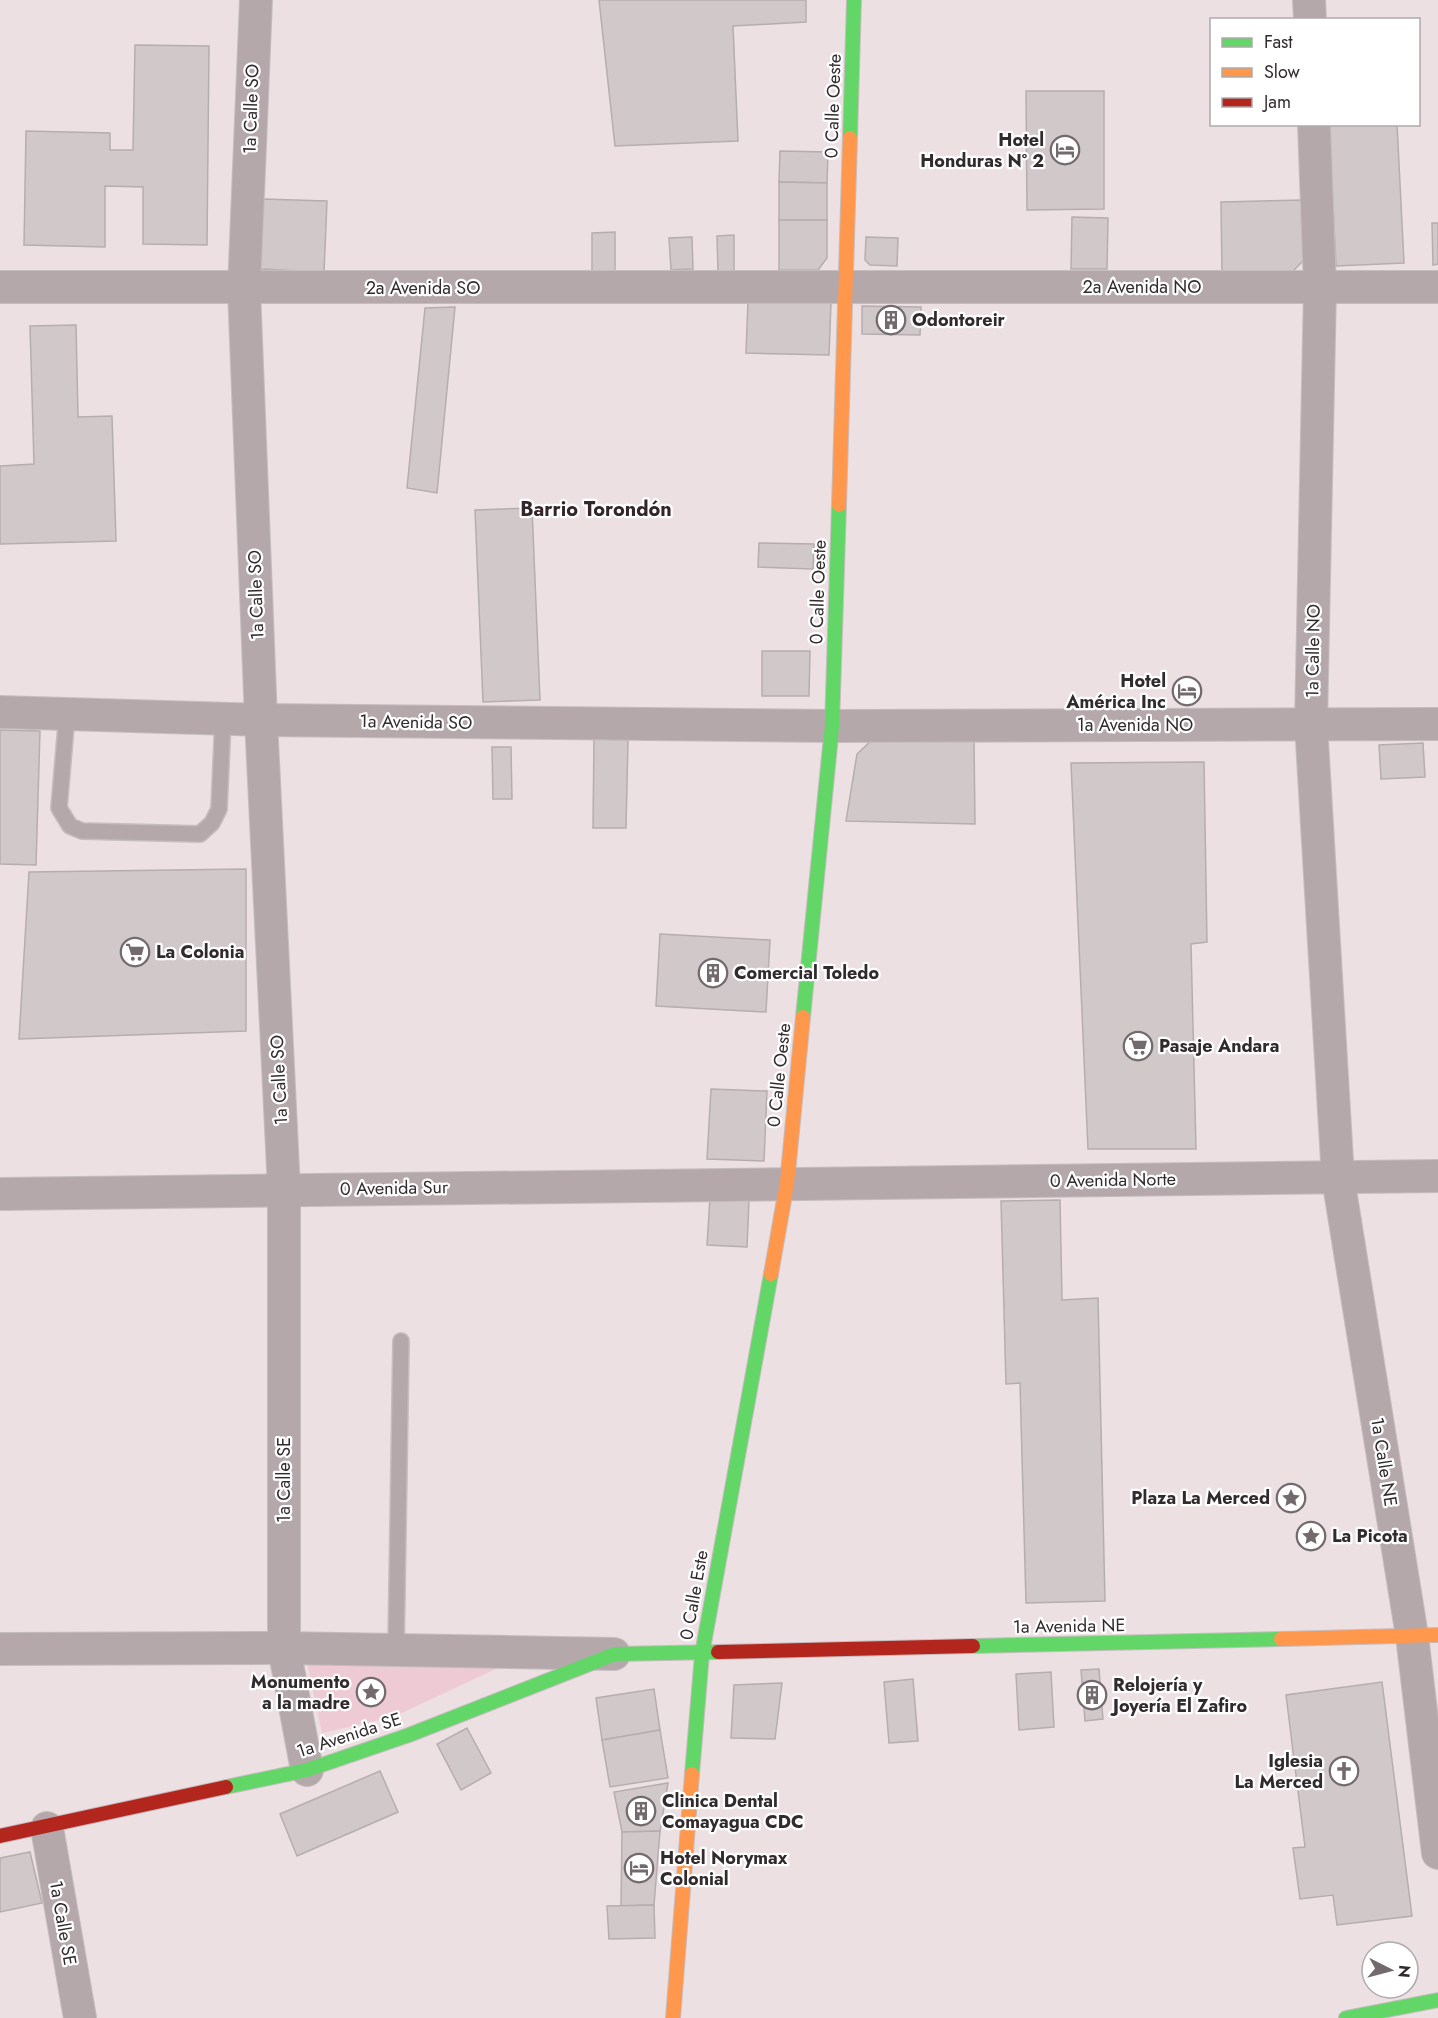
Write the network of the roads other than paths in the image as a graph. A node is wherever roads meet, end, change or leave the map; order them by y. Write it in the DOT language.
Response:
graph roads {
  1 [pos="256,0"];
  2 [pos="854,0"];
  3 [pos="1309,0"];
  4 [pos="1310,18"];
  5 [pos="1314,126"];
  6 [pos="845,286"];
  7 [pos="0,287"];
  8 [pos="1438,287"];
  9 [pos="1320,288"];
  10 [pos="244,289"];
  11 [pos="0,712"];
  12 [pos="67,714"];
  13 [pos="223,719"];
  14 [pos="261,720"];
  15 [pos="1311,724"];
  16 [pos="1438,724"];
  17 [pos="832,726"];
  18 [pos="1438,1176"];
  19 [pos="1338,1178"];
  20 [pos="787,1183"];
  21 [pos="284,1189"];
  22 [pos="0,1194"];
  23 [pos="401,1341"];
  24 [pos="1425,1635"];
  25 [pos="284,1648"];
  26 [pos="0,1649"];
  27 [pos="396,1650"];
  28 [pos="615,1654"];
  29 [pos="702,1654"];
  30 [pos="307,1770"];
  31 [pos="47,1828"];
  32 [pos="0,1836"];
  33 [pos="1438,1853"];
  34 [pos="1438,2000"];
  35 [pos="80,2018"];
  36 [pos="672,2018"];
  37 [pos="1346,2018"];
  1 -- 10 [label="street, 1a Calle SO"];
  2 -- 6 [label="street, 0 Calle Oeste"];
  3 -- 4 [label="street"];
  5 -- 9 [label="street, 1a Calle NO"];
  6 -- 9 [label="street, 2a Avenida NO"];
  6 -- 10 [label="street, 2a Avenida SO"];
  6 -- 17 [label="street, 0 Calle Oeste"];
  7 -- 10 [label="street, 2a Avenida SO"];
  8 -- 9 [label="street, 2a Avenida NO"];
  9 -- 15 [label="street, 1a Calle NO"];
  10 -- 14 [label="street, 1a Calle SO"];
  11 -- 12 [label="street, 1a Avenida SO"];
  12 -- 13 [label="street, 1a Avenida SO"];
  12 -- 13 [label="lane"];
  13 -- 14 [label="street, 1a Avenida SO"];
  14 -- 17 [label="street, 1a Avenida SO"];
  14 -- 21 [label="street, 1a Calle SO"];
  15 -- 16 [label="street, 1a Avenida NO"];
  15 -- 17 [label="street, 1a Avenida NO"];
  15 -- 19 [label="street, 1a Calle NO"];
  17 -- 20 [label="street, 0 Calle Oeste"];
  18 -- 19 [label="street, 0 Avenida Norte"];
  19 -- 20 [label="street, 0 Avenida Norte"];
  19 -- 24 [label="street, 1a Calle NE"];
  20 -- 21 [label="street, 0 Avenida Sur"];
  20 -- 29 [label="street, 0 Calle Este"];
  21 -- 22 [label="street, 0 Avenida Sur"];
  21 -- 25 [label="street, 1a Calle SE"];
  23 -- 27 [label="lane"];
  24 -- 29 [label="street, 1a Avenida NE"];
  24 -- 33 [label="street, 1a Calle NE"];
  25 -- 26 [label="street"];
  25 -- 27 [label="street"];
  25 -- 30 [label="street, 1a Calle SE"];
  27 -- 28 [label="street"];
  28 -- 29 [label="street, 1a Avenida SE"];
  28 -- 30 [label="street, 1a Avenida SE"];
  29 -- 36 [label="street, 0 Calle Este"];
  30 -- 31 [label="street, 1a Avenida SE"];
  31 -- 32 [label="street, 1a Avenida SE"];
  31 -- 35 [label="street, 1a Calle SE"];
  34 -- 37 [label="street"];
}
